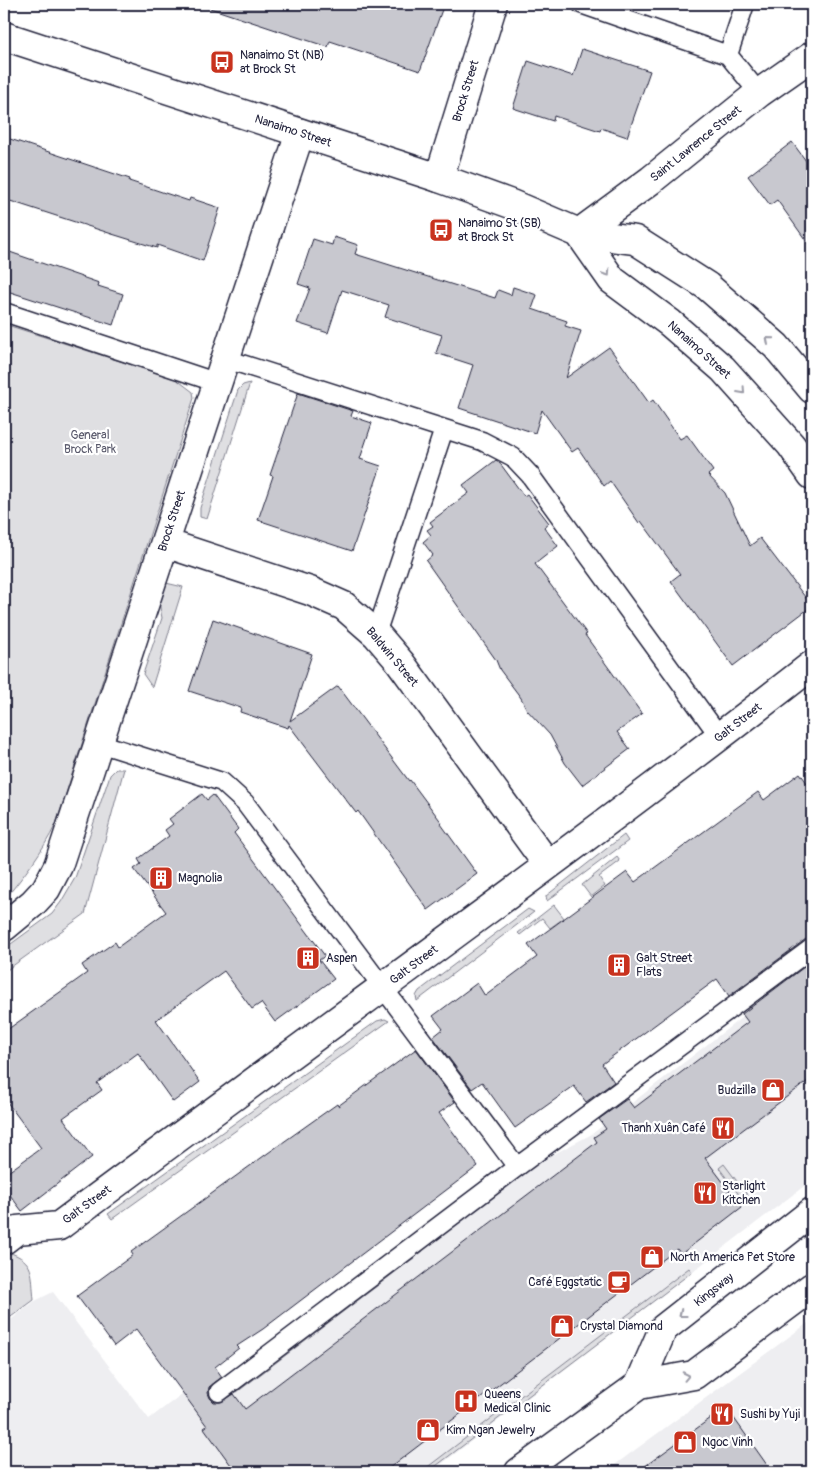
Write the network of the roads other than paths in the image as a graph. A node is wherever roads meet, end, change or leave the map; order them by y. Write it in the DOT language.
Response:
graph roads {
  1 [pos="493,4"];
  2 [pos="581,4"];
  3 [pos="745,4"];
  4 [pos="4,36"];
  5 [pos="728,55"];
  6 [pos="812,56"];
  7 [pos="759,93"];
  8 [pos="300,133"];
  9 [pos="439,178"];
  10 [pos="580,233"];
  11 [pos="4,312"];
  12 [pos="222,371"];
  13 [pos="812,389"];
  14 [pos="444,429"];
  15 [pos="812,475"];
  16 [pos="165,543"];
  17 [pos="376,634"];
  18 [pos="812,665"];
  19 [pos="720,737"];
  20 [pos="99,742"];
  21 [pos="548,865"];
  22 [pos="4,927"];
  23 [pos="812,948"];
  24 [pos="383,988"];
  25 [pos="517,1167"];
  26 [pos="812,1212"];
  27 [pos="4,1240"];
  28 [pos="812,1287"];
  29 [pos="638,1385"];
  30 [pos="219,1392"];
  31 [pos="519,1472"];
  1 -- 9 [label="street, Brock Street"];
  2 -- 5 [label="lane"];
  3 -- 5 [label="lane"];
  4 -- 8 [label="street, Nanaimo Street"];
  5 -- 7 [label="lane"];
  6 -- 7 [label="street, Saint Lawrence Street"];
  7 -- 10 [label="street, Saint Lawrence Street"];
  8 -- 9 [label="street, Nanaimo Street"];
  8 -- 12 [label="street, Brock Street"];
  9 -- 10 [label="street, Nanaimo Street"];
  13 -- 10 [label="street, Nanaimo Street, one-way"];
  10 -- 15 [label="street, Nanaimo Street, one-way"];
  11 -- 12 [label="lane"];
  12 -- 14 [label="lane"];
  12 -- 16 [label="street, Brock Street"];
  14 -- 17 [label="lane"];
  14 -- 19 [label="lane"];
  16 -- 17 [label="street, Baldwin Street"];
  16 -- 20 [label="street, Brock Street"];
  17 -- 21 [label="street, Baldwin Street"];
  18 -- 19 [label="street, Galt Street"];
  19 -- 21 [label="street, Galt Street"];
  20 -- 22 [label="street, Brock Street"];
  20 -- 24 [label="lane"];
  21 -- 24 [label="street, Galt Street"];
  23 -- 25 [label="lane"];
  24 -- 25 [label="lane"];
  24 -- 27 [label="street, Galt Street"];
  25 -- 30 [label="lane"];
  26 -- 29 [label="street, Kingsway, one-way"];
  29 -- 28 [label="street, Kingsway, one-way"];
  29 -- 31 [label="street, Kingsway"];
}
